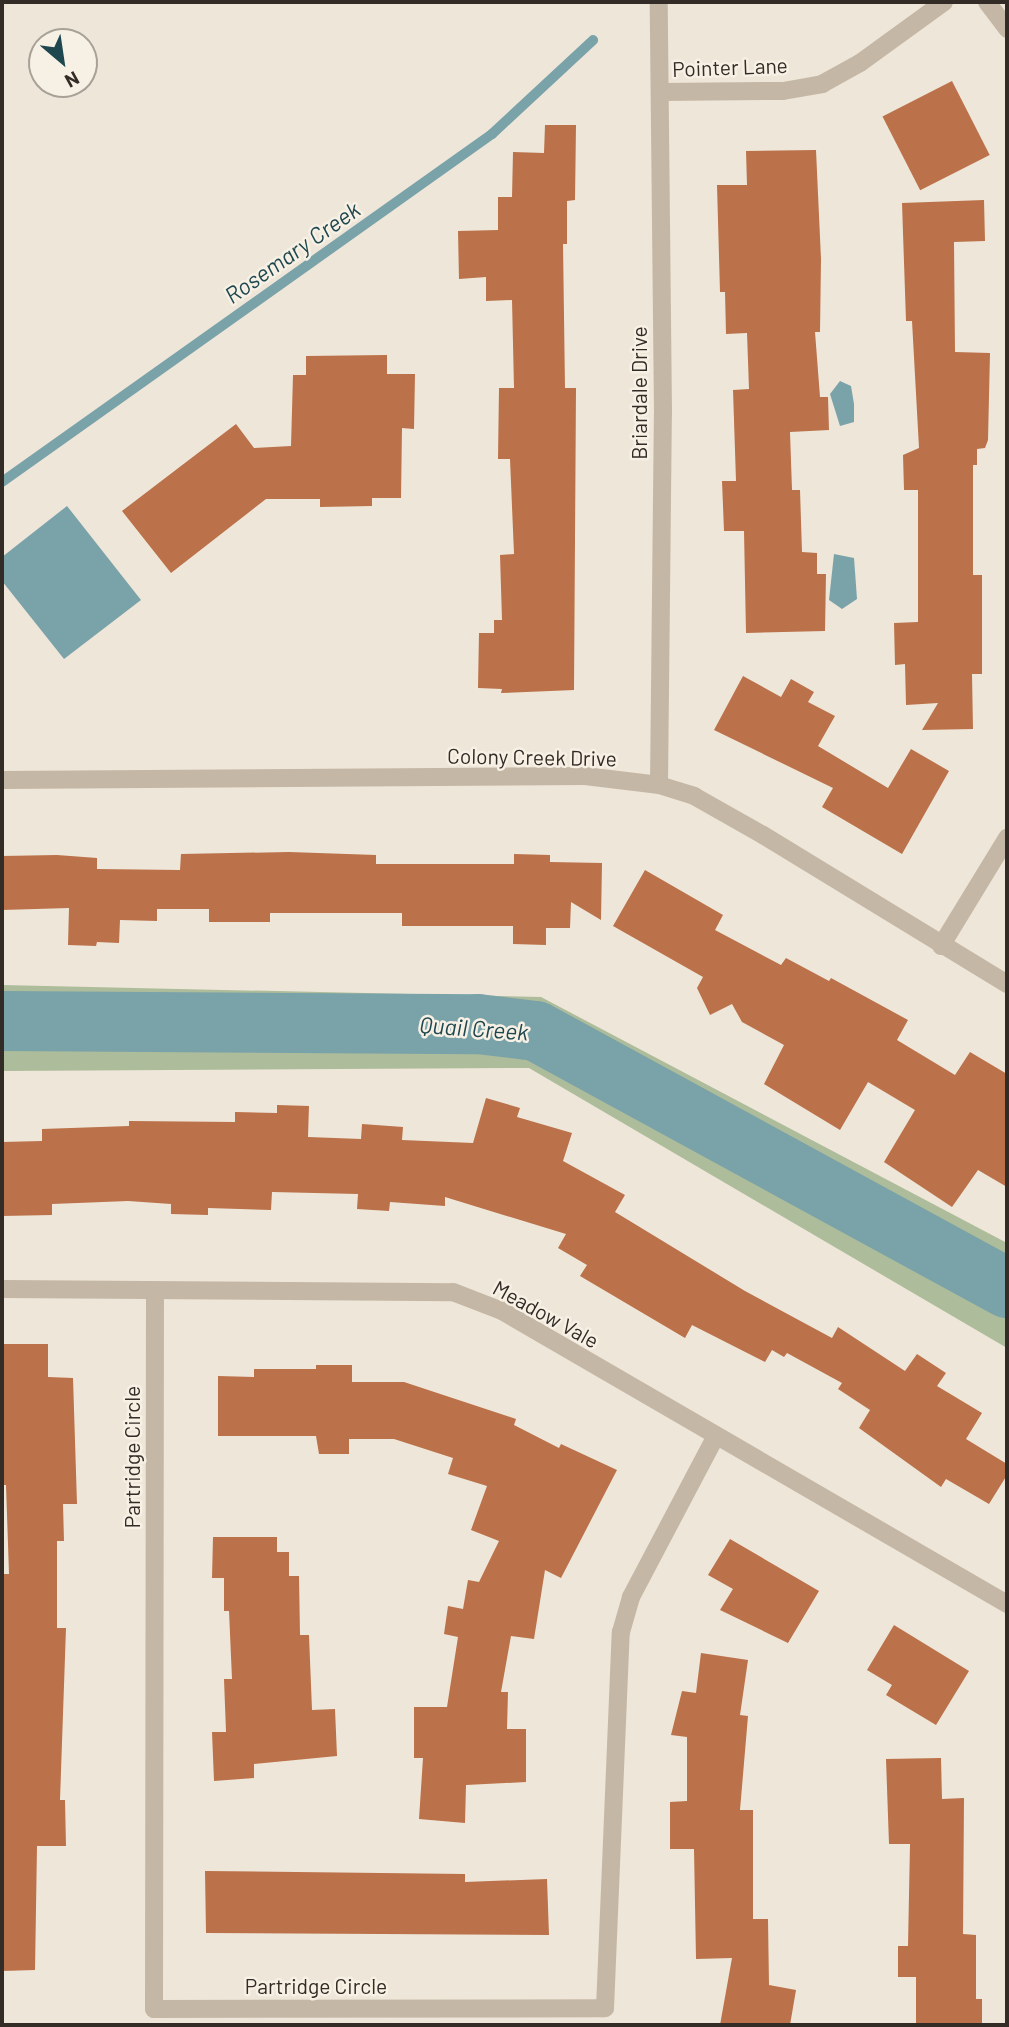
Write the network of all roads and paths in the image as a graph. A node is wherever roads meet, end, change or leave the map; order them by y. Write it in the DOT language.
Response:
graph roads {
  1 [pos="659,2"];
  2 [pos="944,2"];
  3 [pos="987,2"];
  4 [pos="1007,29"];
  5 [pos="660,92"];
  6 [pos="2,779"];
  7 [pos="659,785"];
  8 [pos="1007,838"];
  9 [pos="942,946"];
  10 [pos="1007,984"];
  11 [pos="2,1289"];
  12 [pos="155,1290"];
  13 [pos="715,1438"];
  14 [pos="1007,1604"];
  1 -- 5 [label="street, Briardale Drive"];
  2 -- 5 [label="street, Pointer Lane"];
  3 -- 4 [label="street"];
  5 -- 7 [label="street, Briardale Drive"];
  6 -- 7 [label="street, Colony Creek Drive"];
  7 -- 9 [label="street, Colony Creek Drive"];
  8 -- 9 [label="street"];
  9 -- 10 [label="street, Colony Creek Drive"];
  11 -- 12 [label="street, Meadow Vale"];
  12 -- 13 [label="street, Meadow Vale"];
  12 -- 13 [label="street, Partridge Circle"];
  13 -- 14 [label="street, Meadow Vale"];
}
